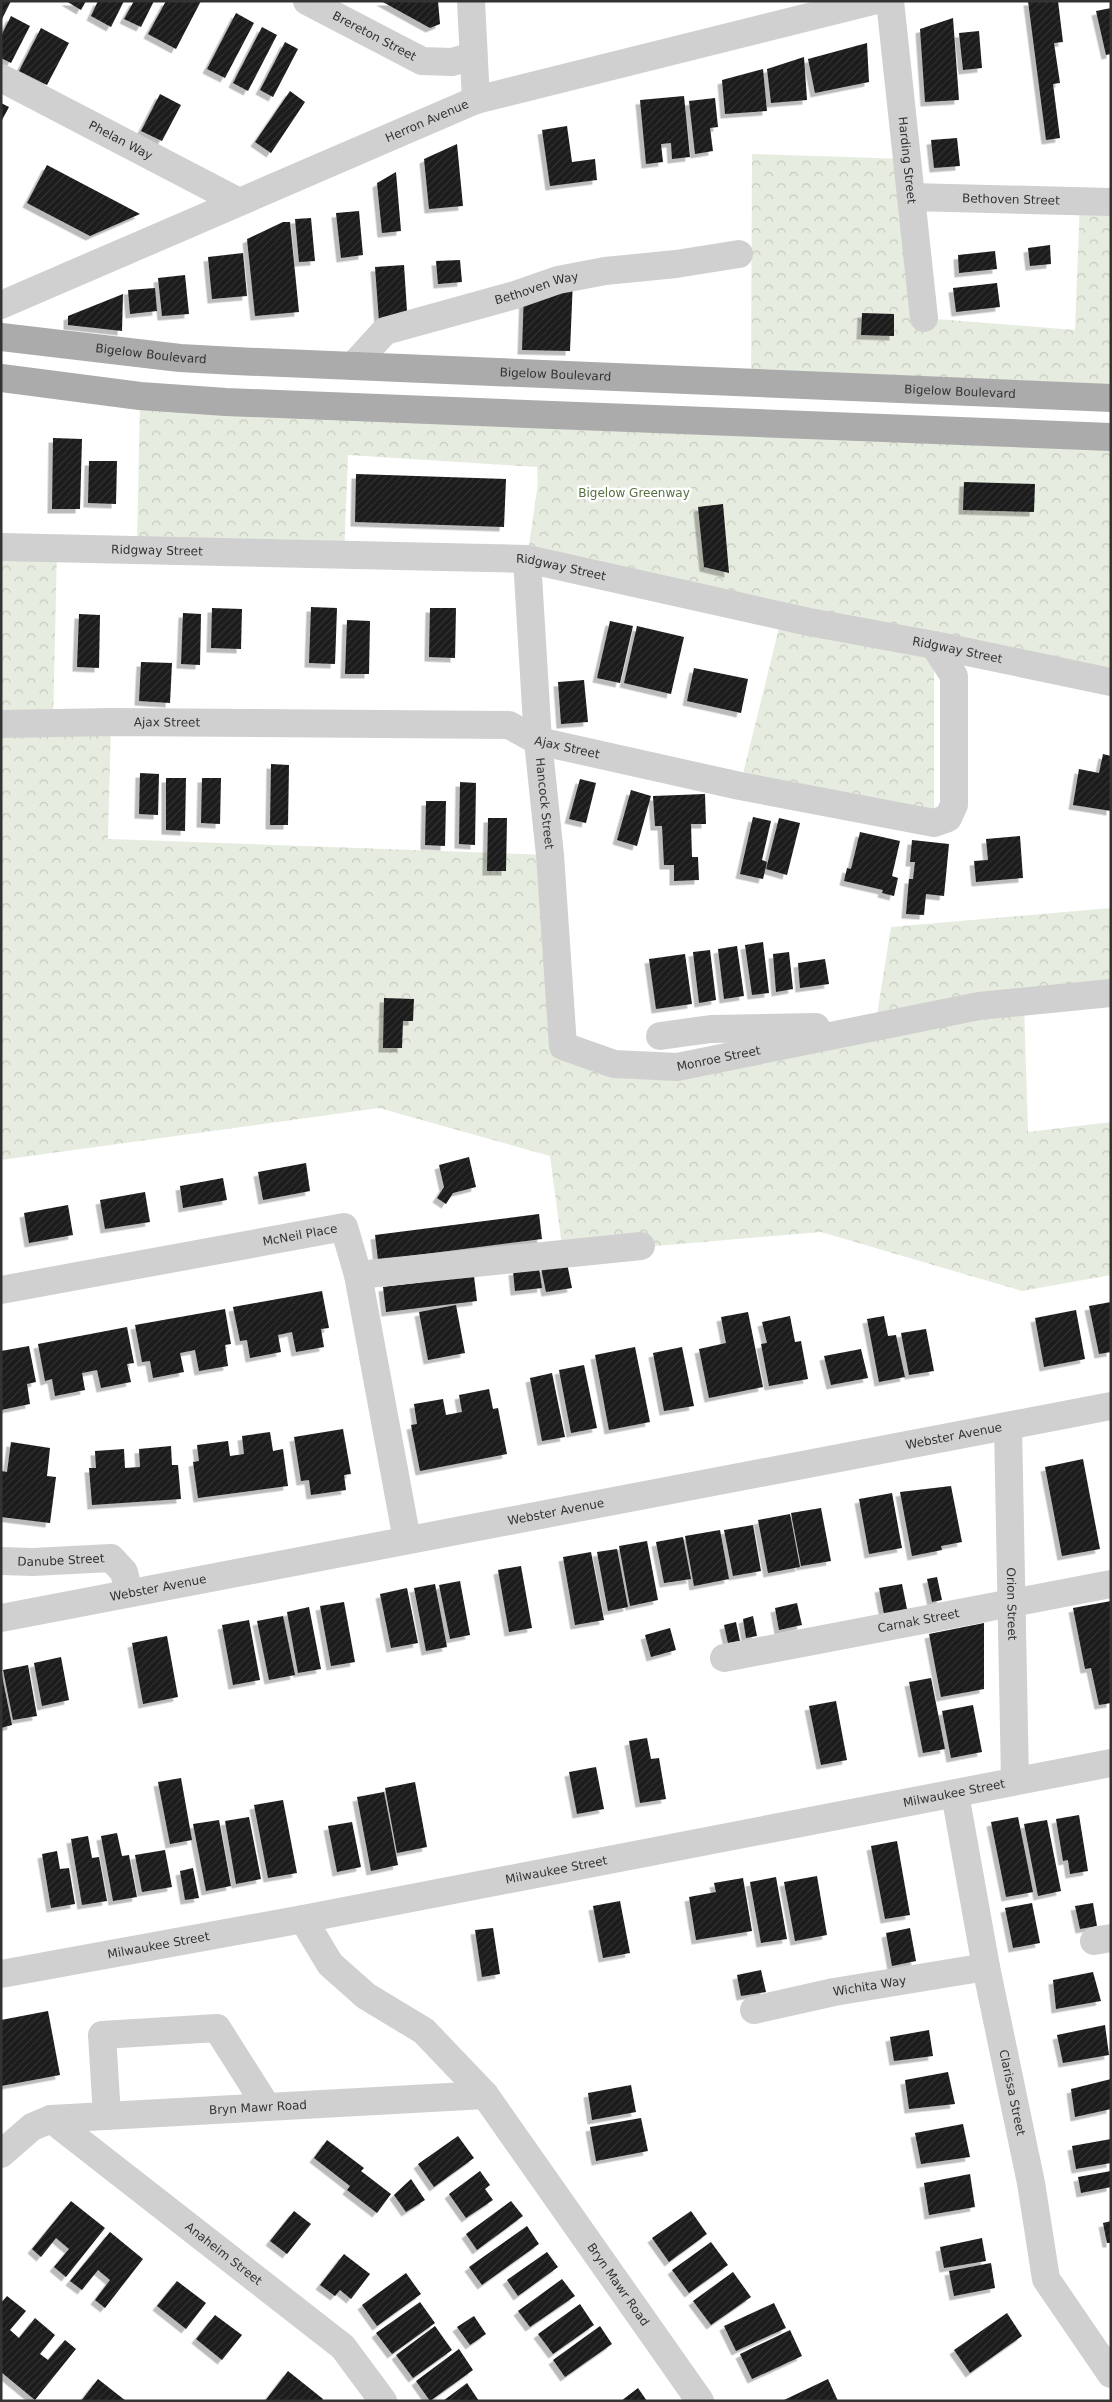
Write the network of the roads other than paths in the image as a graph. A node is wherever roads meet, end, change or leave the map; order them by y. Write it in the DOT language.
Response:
graph roads {
  1 [pos="307,1"];
  2 [pos="471,1"];
  3 [pos="873,1"];
  4 [pos="890,1"];
  5 [pos="473,56"];
  6 [pos="1,78"];
  7 [pos="476,100"];
  8 [pos="911,197"];
  9 [pos="240,202"];
  10 [pos="1111,202"];
  11 [pos="739,254"];
  12 [pos="1,304"];
  13 [pos="924,318"];
  14 [pos="1,337"];
  15 [pos="353,366"];
  16 [pos="1,378"];
  17 [pos="1111,398"];
  18 [pos="1111,437"];
  19 [pos="1,547"];
  20 [pos="527,559"];
  21 [pos="934,645"];
  22 [pos="1111,682"];
  23 [pos="1,724"];
  24 [pos="538,741"];
  25 [pos="1111,992"];
  26 [pos="875,1027"];
  27 [pos="660,1036"];
  28 [pos="563,1046"];
  29 [pos="641,1246"];
  30 [pos="358,1274"];
  31 [pos="1,1290"];
  32 [pos="1111,1406"];
  33 [pos="1008,1426"];
  34 [pos="407,1540"];
  35 [pos="1,1561"];
  36 [pos="1111,1584"];
  37 [pos="129,1593"];
  38 [pos="1012,1603"];
  39 [pos="1,1618"];
  40 [pos="724,1658"];
  41 [pos="1111,1763"];
  42 [pos="1015,1780"];
  43 [pos="955,1794"];
  44 [pos="303,1919"];
  45 [pos="986,1967"];
  46 [pos="1,1974"];
  47 [pos="754,2010"];
  48 [pos="484,2095"];
  49 [pos="267,2107"];
  50 [pos="107,2116"];
  51 [pos="41,2123"];
  52 [pos="1,2154"];
  53 [pos="1111,2374"];
  54 [pos="384,2401"];
  55 [pos="700,2401"];
  1 -- 5 [label="street, Brereton Street"];
  2 -- 5 [label="street"];
  3 -- 7 [label="street, Herron Avenue"];
  4 -- 8 [label="street, Harding Street"];
  5 -- 7 [label="street"];
  6 -- 9 [label="street, Phelan Way"];
  7 -- 9 [label="street, Herron Avenue"];
  8 -- 10 [label="street, Bethoven Street"];
  8 -- 13 [label="street, Harding Street"];
  9 -- 12 [label="street, Herron Avenue"];
  11 -- 15 [label="street, Bethoven Way"];
  14 -- 15 [label="main road, Bigelow Boulevard"];
  15 -- 17 [label="main road, Bigelow Boulevard"];
  16 -- 18 [label="main road"];
  19 -- 20 [label="street, Ridgway Street"];
  20 -- 21 [label="street, Ridgway Street"];
  20 -- 24 [label="street, Hancock Street"];
  21 -- 22 [label="street, Ridgway Street"];
  21 -- 24 [label="street, Ajax Street"];
  23 -- 24 [label="street, Ajax Street"];
  24 -- 28 [label="street, Hancock Street"];
  25 -- 26 [label="street, Monroe Street"];
  26 -- 27 [label="street, Monroe Street"];
  26 -- 28 [label="street, Monroe Street"];
  29 -- 30 [label="street"];
  30 -- 31 [label="street, McNeil Place"];
  30 -- 34 [label="street, McNeil Place"];
  32 -- 33 [label="street, Webster Avenue"];
  33 -- 34 [label="street, Webster Avenue"];
  33 -- 38 [label="street, Orion Street"];
  34 -- 37 [label="street, Webster Avenue"];
  35 -- 37 [label="street, Danube Street"];
  36 -- 38 [label="street, Carnak Street"];
  37 -- 39 [label="street, Webster Avenue"];
  38 -- 40 [label="street, Carnak Street"];
  38 -- 42 [label="street, Orion Street"];
  41 -- 42 [label="street, Milwaukee Street"];
  42 -- 43 [label="street, Milwaukee Street"];
  43 -- 44 [label="street, Milwaukee Street"];
  43 -- 45 [label="street, Clarissa Street"];
  44 -- 46 [label="street, Milwaukee Street"];
  44 -- 48 [label="street, Bryn Mawr Road"];
  45 -- 47 [label="street, Wichita Way"];
  45 -- 53 [label="street, Clarissa Street"];
  48 -- 49 [label="street, Bryn Mawr Road"];
  48 -- 55 [label="street, Bryn Mawr Road"];
  49 -- 50 [label="street, Bryn Mawr Road"];
  49 -- 50 [label="street"];
  50 -- 51 [label="street, Bryn Mawr Road"];
  51 -- 52 [label="street"];
  51 -- 54 [label="street, Anaheim Street"];
}
